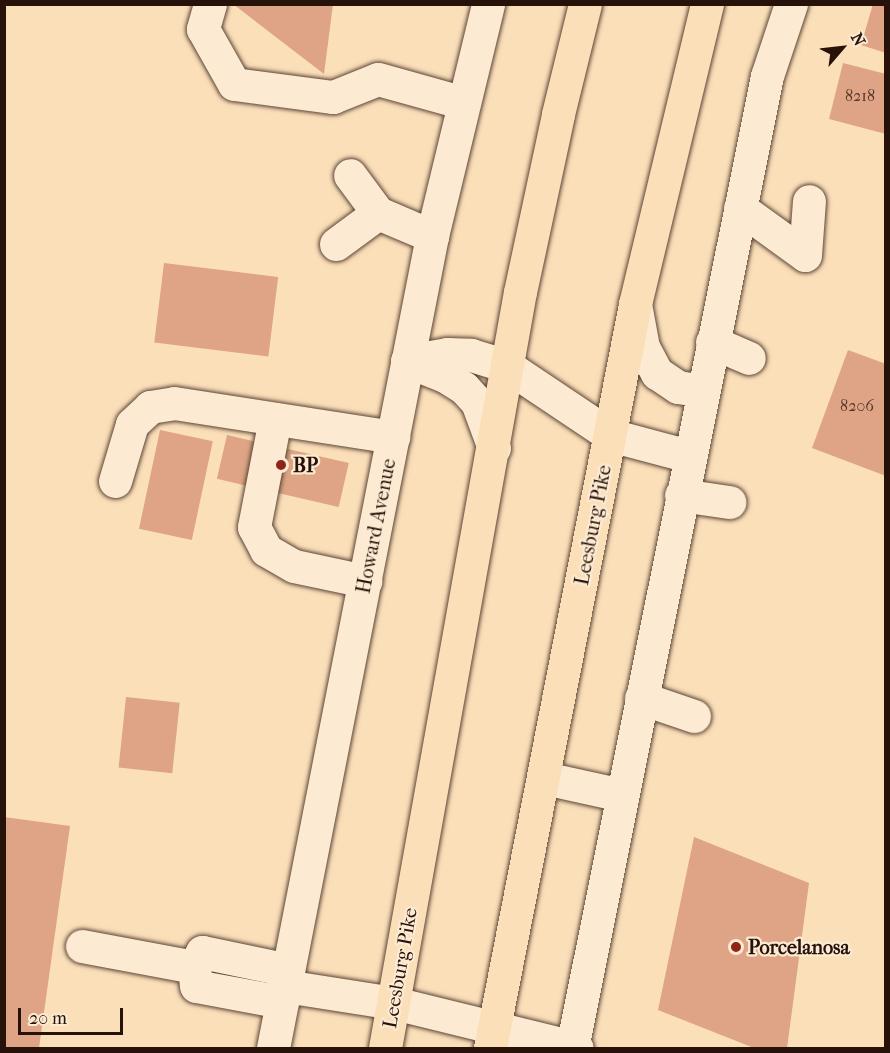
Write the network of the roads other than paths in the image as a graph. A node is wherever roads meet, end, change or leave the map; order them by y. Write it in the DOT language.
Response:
graph roads {
  1 [pos="210,4"];
  2 [pos="488,4"];
  3 [pos="585,4"];
  4 [pos="707,4"];
  5 [pos="791,4"];
  6 [pos="464,103"];
  7 [pos="350,175"];
  8 [pos="809,201"];
  9 [pos="740,208"];
  10 [pos="378,213"];
  11 [pos="432,236"];
  12 [pos="336,244"];
  13 [pos="635,304"];
  14 [pos="712,342"];
  15 [pos="749,358"];
  16 [pos="407,361"];
  17 [pos="507,366"];
  18 [pos="702,391"];
  19 [pos="275,418"];
  20 [pos="610,435"];
  21 [pos="393,437"];
  22 [pos="494,448"];
  23 [pos="689,456"];
  24 [pos="115,481"];
  25 [pos="681,495"];
  26 [pos="729,502"];
  27 [pos="365,581"];
  28 [pos="641,698"];
  29 [pos="694,716"];
  30 [pos="544,778"];
  31 [pos="622,795"];
  32 [pos="82,946"];
  33 [pos="285,986"];
  34 [pos="394,1003"];
  35 [pos="492,1039"];
  36 [pos="273,1048"];
  37 [pos="385,1048"];
  38 [pos="574,1048"];
  1 -- 6 [label="street"];
  2 -- 6 [label="street, Howard Avenue"];
  3 -- 17 [label="highway, Leesburg Pike"];
  4 -- 13 [label="highway, Leesburg Pike"];
  5 -- 9 [label="street"];
  6 -- 11 [label="street, Howard Avenue"];
  7 -- 10 [label="street"];
  8 -- 9 [label="street"];
  9 -- 14 [label="street"];
  10 -- 11 [label="street"];
  10 -- 12 [label="street"];
  11 -- 16 [label="street, Howard Avenue"];
  13 -- 18 [label="street"];
  13 -- 20 [label="highway, Leesburg Pike"];
  14 -- 15 [label="street"];
  14 -- 18 [label="street"];
  16 -- 17 [label="street"];
  16 -- 21 [label="street, Howard Avenue"];
  16 -- 22 [label="street"];
  17 -- 20 [label="street"];
  17 -- 22 [label="highway, Leesburg Pike"];
  18 -- 23 [label="street"];
  19 -- 21 [label="street"];
  19 -- 24 [label="street"];
  19 -- 27 [label="street"];
  20 -- 23 [label="street"];
  20 -- 30 [label="highway, Leesburg Pike"];
  21 -- 27 [label="street, Howard Avenue"];
  22 -- 34 [label="highway, Leesburg Pike"];
  23 -- 25 [label="street"];
  25 -- 26 [label="street"];
  25 -- 28 [label="street"];
  27 -- 33 [label="street, Howard Avenue"];
  28 -- 29 [label="street"];
  28 -- 31 [label="street"];
  30 -- 31 [label="street"];
  30 -- 35 [label="highway, Leesburg Pike"];
  31 -- 38 [label="street"];
  32 -- 33 [label="street"];
  33 -- 34 [label="street"];
  33 -- 36 [label="street, Howard Avenue"];
  34 -- 35 [label="street"];
  34 -- 37 [label="highway, Leesburg Pike"];
  35 -- 38 [label="street"];
}
